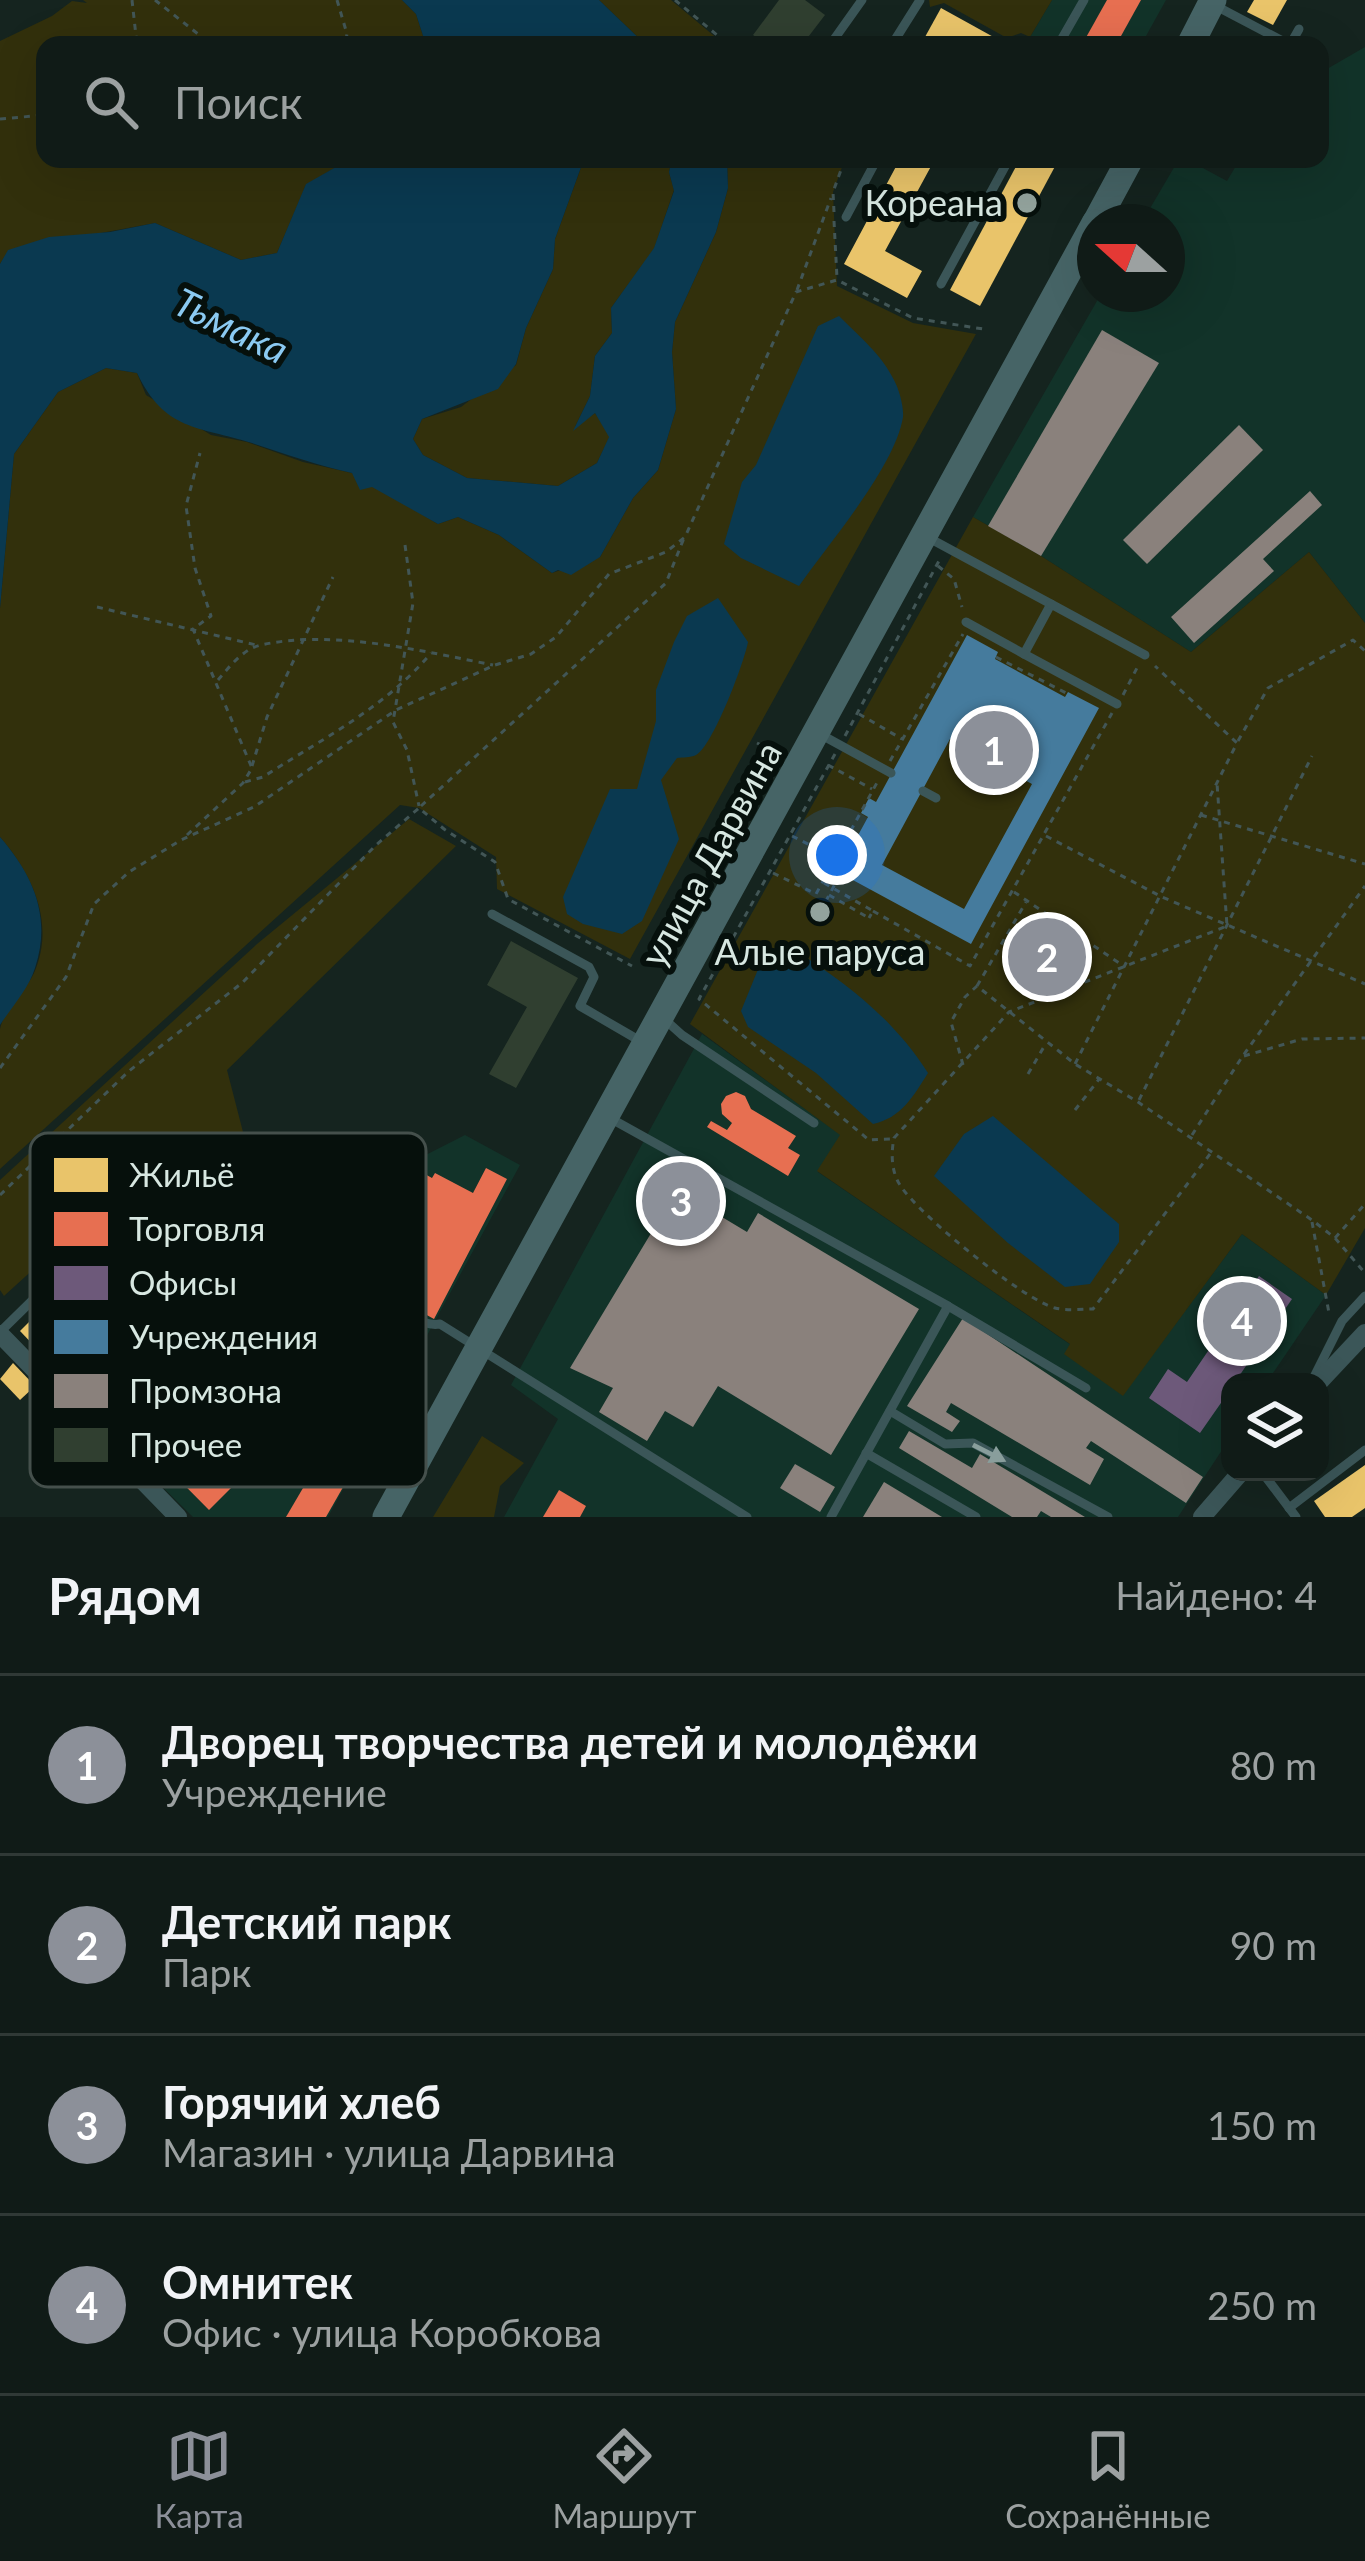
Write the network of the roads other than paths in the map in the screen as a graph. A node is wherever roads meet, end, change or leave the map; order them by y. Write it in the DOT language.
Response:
graph roads {
  1 [pos="920,0"];
  2 [pos="1084,0"];
  3 [pos="1206,1"];
  4 [pos="855,2"];
  5 [pos="1299,29"];
  6 [pos="835,36"];
  7 [pos="897,36"];
  8 [pos="1063,36"];
  9 [pos="1177,36"];
  10 [pos="1193,36"];
  11 [pos="1273,36"];
  12 [pos="1295,36"];
  13 [pos="872,168"];
  14 [pos="1004,168"];
  15 [pos="1119,168"];
  16 [pos="1103,204"];
  17 [pos="845,217"];
  18 [pos="1077,259"];
  19 [pos="941,284"];
  20 [pos="935,542"];
  21 [pos="1051,604"];
  22 [pos="967,622"];
  23 [pos="1024,654"];
  24 [pos="1145,655"];
  25 [pos="1117,704"];
  26 [pos="829,739"];
  27 [pos="892,773"];
  28 [pos="923,791"];
  29 [pos="936,798"];
  30 [pos="492,914"];
  31 [pos="662,1017"];
  32 [pos="646,1045"];
  33 [pos="607,1116"];
  34 [pos="814,1123"];
  35 [pos="1365,1297"];
  36 [pos="30,1303"];
  37 [pos="948,1306"];
  38 [pos="426,1324"];
  39 [pos="0,1333"];
  40 [pos="1365,1333"];
  41 [pos="479,1348"];
  42 [pos="30,1365"];
  43 [pos="1319,1373"];
  44 [pos="1324,1373"];
  45 [pos="1086,1388"];
  46 [pos="890,1412"];
  47 [pos="426,1448"];
  48 [pos="1365,1450"];
  49 [pos="866,1454"];
  50 [pos="1233,1481"];
  51 [pos="1269,1481"];
  52 [pos="148,1487"];
  53 [pos="405,1487"];
  54 [pos="1293,1513"];
  55 [pos="390,1516"];
  56 [pos="178,1517"];
  57 [pos="747,1517"];
  58 [pos="831,1517"];
  59 [pos="976,1517"];
  60 [pos="1108,1517"];
  61 [pos="1202,1517"];
  1 -- 7 [label="lane"];
  2 -- 8 [label="lane"];
  3 -- 9 [label="main road"];
  3 -- 10 [label="main road"];
  3 -- 11 [label="lane"];
  4 -- 6 [label="lane"];
  5 -- 12 [label="lane"];
  13 -- 17 [label="lane"];
  14 -- 19 [label="lane"];
  15 -- 16 [label="main road, улица Дарвина"];
  18 -- 20 [label="main road, улица Дарвина"];
  20 -- 21 [label="lane"];
  20 -- 26 [label="main road, улица Дарвина"];
  21 -- 23 [label="lane"];
  21 -- 24 [label="lane"];
  22 -- 23 [label="lane"];
  23 -- 25 [label="lane"];
  26 -- 27 [label="lane"];
  26 -- 31 [label="main road, улица Дарвина"];
  28 -- 29 [label="lane"];
  30 -- 32 [label="lane"];
  31 -- 32 [label="main road, улица Дарвина"];
  31 -- 34 [label="lane"];
  32 -- 33 [label="main road, улица Дарвина"];
  33 -- 37 [label="lane"];
  33 -- 41 [label="main road, улица Дарвина"];
  35 -- 43 [label="lane"];
  36 -- 39 [label="lane"];
  37 -- 45 [label="lane"];
  37 -- 46 [label="lane"];
  38 -- 41 [label="lane"];
  39 -- 42 [label="street"];
  40 -- 44 [label="street"];
  41 -- 47 [label="main road, улица Дарвина"];
  41 -- 57 [label="lane"];
  46 -- 49 [label="lane"];
  46 -- 60 [label="lane, one-way"];
  48 -- 54 [label="lane"];
  49 -- 58 [label="lane"];
  49 -- 59 [label="lane"];
  50 -- 61 [label="street"];
  51 -- 54 [label="lane"];
  52 -- 56 [label="street"];
  53 -- 55 [label="main road, улица Дарвина"];
}
